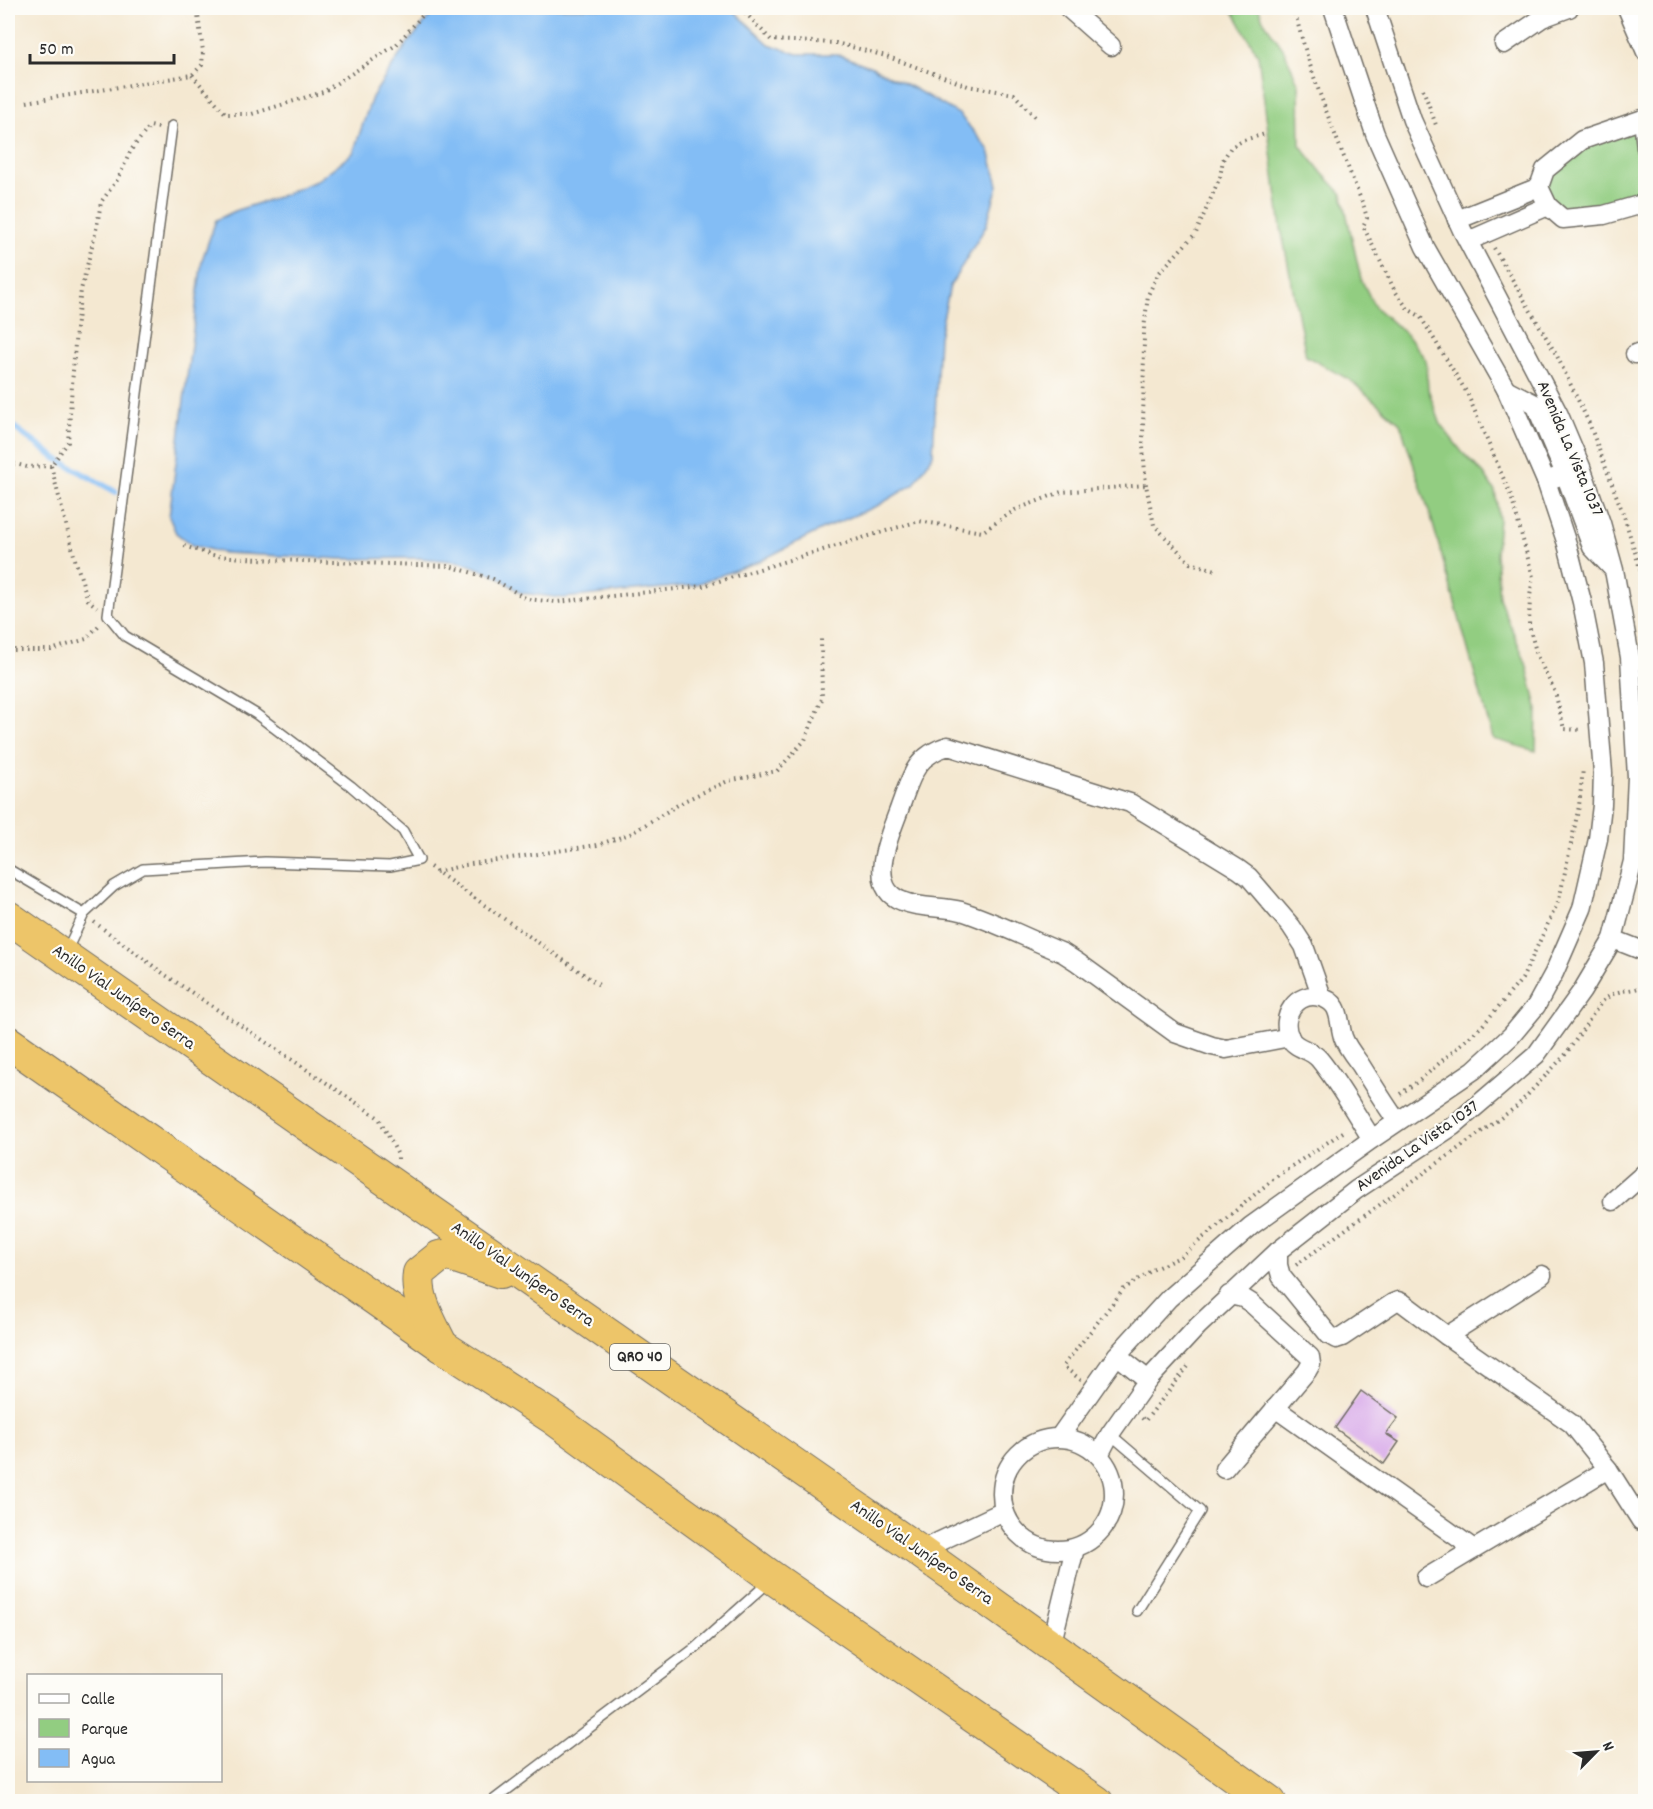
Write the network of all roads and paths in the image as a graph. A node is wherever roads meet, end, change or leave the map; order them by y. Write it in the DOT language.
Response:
graph roads {
  1 [pos="197,8"];
  2 [pos="429,8"];
  3 [pos="741,8"];
  4 [pos="1068,8"];
  5 [pos="1083,8"];
  6 [pos="1294,8"];
  7 [pos="1333,8"];
  8 [pos="1375,8"];
  9 [pos="1569,8"];
  10 [pos="1627,8"];
  11 [pos="1088,26"];
  12 [pos="1504,44"];
  13 [pos="1111,46"];
  14 [pos="1646,52"];
  15 [pos="192,75"];
  16 [pos="1421,83"];
  17 [pos="27,102"];
  18 [pos="1036,118"];
  19 [pos="1644,118"];
  20 [pos="171,129"];
  21 [pos="1264,134"];
  22 [pos="1440,136"];
  23 [pos="1646,148"];
  24 [pos="1539,187"];
  25 [pos="1646,203"];
  26 [pos="1548,206"];
  27 [pos="1457,220"];
  28 [pos="1485,234"];
  29 [pos="1468,241"];
  30 [pos="1506,389"];
  31 [pos="8,462"];
  32 [pos="51,466"];
  33 [pos="1573,471"];
  34 [pos="1546,481"];
  35 [pos="1146,485"];
  36 [pos="184,546"];
  37 [pos="1216,570"];
  38 [pos="1646,588"];
  39 [pos="108,615"];
  40 [pos="821,636"];
  41 [pos="8,650"];
  42 [pos="1582,720"];
  43 [pos="1583,730"];
  44 [pos="1584,741"];
  45 [pos="1583,762"];
  46 [pos="419,860"];
  47 [pos="8,869"];
  48 [pos="436,872"];
  49 [pos="84,914"];
  50 [pos="8,917"];
  51 [pos="1613,939"];
  52 [pos="1646,952"];
  53 [pos="64,957"];
  54 [pos="599,985"];
  55 [pos="1646,985"];
  56 [pos="1322,997"];
  57 [pos="1290,1037"];
  58 [pos="8,1042"];
  59 [pos="1385,1104"];
  60 [pos="1360,1120"];
  61 [pos="1397,1122"];
  62 [pos="1372,1139"];
  63 [pos="1645,1173"];
  64 [pos="399,1190"];
  65 [pos="1613,1201"];
  66 [pos="1278,1251"];
  67 [pos="1542,1275"];
  68 [pos="1281,1276"];
  69 [pos="533,1283"];
  70 [pos="1229,1296"];
  71 [pos="1446,1336"];
  72 [pos="442,1346"];
  73 [pos="1117,1355"];
  74 [pos="1194,1360"];
  75 [pos="1148,1380"];
  76 [pos="1092,1389"];
  77 [pos="1128,1407"];
  78 [pos="1275,1408"];
  79 [pos="1110,1434"];
  80 [pos="1060,1437"];
  81 [pos="1100,1455"];
  82 [pos="1224,1469"];
  83 [pos="1608,1469"];
  84 [pos="1004,1512"];
  85 [pos="1641,1521"];
  86 [pos="1075,1548"];
  87 [pos="1474,1549"];
  88 [pos="919,1551"];
  89 [pos="772,1578"];
  90 [pos="1426,1578"];
  91 [pos="1137,1611"];
  92 [pos="1051,1646"];
  93 [pos="491,1802"];
  94 [pos="1096,1802"];
  95 [pos="1270,1802"];
  1 -- 15 [label="path"];
  2 -- 15 [label="path"];
  3 -- 18 [label="path"];
  4 -- 11 [label="street"];
  5 -- 11 [label="street"];
  6 -- 43 [label="path"];
  7 -- 30 [label="street, Avenida La Vista 1037"];
  8 -- 27 [label="street, Avenida La Vista 1037"];
  9 -- 12 [label="street"];
  10 -- 14 [label="street"];
  11 -- 13 [label="street"];
  15 -- 17 [label="path"];
  16 -- 22 [label="path"];
  19 -- 23 [label="street"];
  19 -- 24 [label="street"];
  20 -- 32 [label="path"];
  20 -- 39 [label="lane"];
  21 -- 35 [label="path"];
  24 -- 26 [label="street"];
  24 -- 27 [label="street"];
  25 -- 26 [label="street"];
  26 -- 28 [label="street"];
  27 -- 29 [label="street, Avenida La Vista 1037"];
  28 -- 29 [label="street"];
  28 -- 38 [label="path"];
  29 -- 33 [label="street, Avenida La Vista 1037"];
  30 -- 33 [label="street"];
  30 -- 34 [label="street, Avenida La Vista 1037"];
  31 -- 32 [label="path"];
  32 -- 39 [label="path"];
  33 -- 34 [label="street"];
  33 -- 51 [label="street, Avenida La Vista 1037"];
  34 -- 61 [label="street, Avenida La Vista 1037"];
  35 -- 36 [label="path"];
  35 -- 37 [label="path"];
  39 -- 41 [label="path"];
  39 -- 46 [label="lane"];
  40 -- 48 [label="path"];
  42 -- 43 [label="path"];
  43 -- 44 [label="path"];
  45 -- 59 [label="path"];
  46 -- 48 [label="path"];
  46 -- 49 [label="lane"];
  47 -- 49 [label="lane"];
  48 -- 54 [label="path"];
  49 -- 53 [label="lane"];
  49 -- 64 [label="path"];
  50 -- 53 [label="highway, Anillo Vial Junípero Serra / QRO 40"];
  51 -- 52 [label="street"];
  51 -- 66 [label="street, Avenida La Vista 1037"];
  53 -- 64 [label="highway, Anillo Vial Junípero Serra / QRO 40"];
  55 -- 68 [label="path"];
  56 -- 57 [label="street"];
  56 -- 57 [label="street"];
  56 -- 59 [label="street"];
  57 -- 60 [label="street"];
  58 -- 72 [label="highway"];
  59 -- 61 [label="street"];
  60 -- 62 [label="street"];
  60 -- 76 [label="path"];
  61 -- 62 [label="street, Avenida La Vista 1037"];
  62 -- 73 [label="street, Avenida La Vista 1037"];
  63 -- 65 [label="street"];
  64 -- 69 [label="highway, Anillo Vial Junípero Serra / QRO 40"];
  66 -- 68 [label="street"];
  66 -- 70 [label="street, Avenida La Vista 1037"];
  67 -- 71 [label="street"];
  68 -- 71 [label="street"];
  69 -- 72 [label="highway"];
  69 -- 88 [label="highway, Anillo Vial Junípero Serra / QRO 40"];
  70 -- 75 [label="street, Avenida La Vista 1037"];
  70 -- 78 [label="street"];
  71 -- 83 [label="street"];
  72 -- 89 [label="highway"];
  73 -- 75 [label="street"];
  73 -- 76 [label="street, Avenida La Vista 1037"];
  74 -- 77 [label="path"];
  75 -- 77 [label="street, Avenida La Vista 1037"];
  76 -- 80 [label="street, Avenida La Vista 1037"];
  77 -- 79 [label="street, Avenida La Vista 1037"];
  78 -- 82 [label="street"];
  78 -- 87 [label="street"];
  79 -- 81 [label="street, Avenida La Vista 1037"];
  79 -- 91 [label="lane"];
  80 -- 81 [label="street"];
  80 -- 84 [label="street"];
  81 -- 86 [label="street"];
  83 -- 85 [label="street"];
  83 -- 87 [label="street"];
  84 -- 86 [label="street"];
  84 -- 88 [label="street"];
  86 -- 92 [label="street"];
  87 -- 90 [label="street"];
  88 -- 92 [label="highway, Anillo Vial Junípero Serra / QRO 40"];
  89 -- 93 [label="lane"];
  89 -- 94 [label="highway"];
  92 -- 95 [label="highway, Anillo Vial Junípero Serra / QRO 40"];
}
